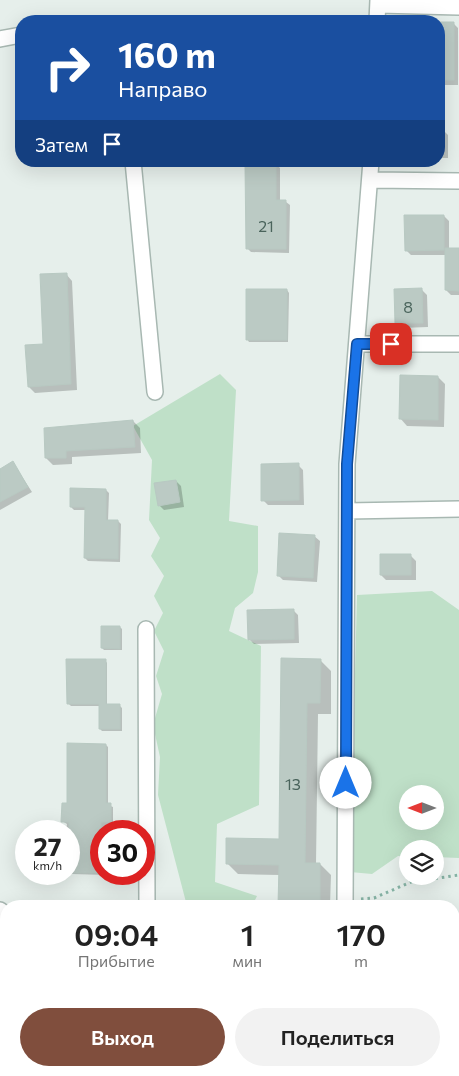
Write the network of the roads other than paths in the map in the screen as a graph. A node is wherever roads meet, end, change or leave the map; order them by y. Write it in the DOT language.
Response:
graph roads {
  1 [pos="378,2"];
  2 [pos="459,7"];
  3 [pos="377,15"];
  4 [pos="15,36"];
  5 [pos="0,39"];
  6 [pos="134,167"];
  7 [pos="371,167"];
  8 [pos="371,180"];
  9 [pos="459,182"];
  10 [pos="357,344"];
  11 [pos="459,344"];
  12 [pos="155,392"];
  13 [pos="459,509"];
  14 [pos="347,511"];
  15 [pos="146,629"];
  16 [pos="147,900"];
  17 [pos="345,900"];
  1 -- 2 [label="street"];
  1 -- 3 [label="street"];
  4 -- 5 [label="street"];
  6 -- 12 [label="street"];
  7 -- 8 [label="street"];
  8 -- 9 [label="street"];
  8 -- 10 [label="street"];
  10 -- 11 [label="street"];
  10 -- 14 [label="street"];
  13 -- 14 [label="street"];
  14 -- 17 [label="street"];
  15 -- 16 [label="street"];
}
